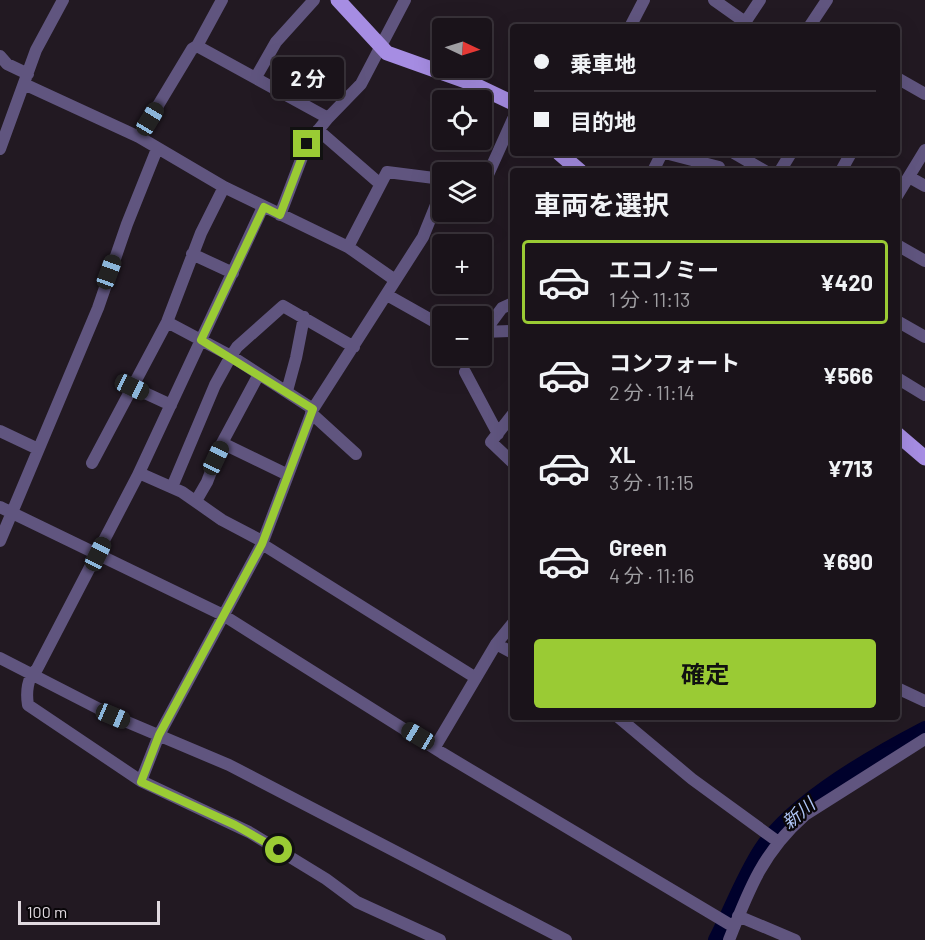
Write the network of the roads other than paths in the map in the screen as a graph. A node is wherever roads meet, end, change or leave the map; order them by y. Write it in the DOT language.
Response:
graph roads {
  1 [pos="63,0"];
  2 [pos="222,0"];
  3 [pos="314,0"];
  4 [pos="338,0"];
  5 [pos="405,0"];
  6 [pos="644,0"];
  7 [pos="760,0"];
  8 [pos="826,0"];
  9 [pos="720,2"];
  10 [pos="632,24"];
  11 [pos="743,24"];
  12 [pos="745,24"];
  13 [pos="811,24"];
  14 [pos="197,46"];
  15 [pos="382,46"];
  16 [pos="0,56"];
  17 [pos="256,77"];
  18 [pos="26,79"];
  19 [pos="900,80"];
  20 [pos="925,94"];
  21 [pos="510,102"];
  22 [pos="328,118"];
  23 [pos="510,126"];
  24 [pos="318,130"];
  25 [pos="139,137"];
  26 [pos="0,149"];
  27 [pos="157,149"];
  28 [pos="925,150"];
  29 [pos="562,156"];
  30 [pos="673,156"];
  31 [pos="739,156"];
  32 [pos="492,166"];
  33 [pos="576,168"];
  34 [pos="715,168"];
  35 [pos="760,168"];
  36 [pos="909,177"];
  37 [pos="432,178"];
  38 [pos="380,183"];
  39 [pos="925,186"];
  40 [pos="224,187"];
  41 [pos="900,191"];
  42 [pos="264,207"];
  43 [pos="280,215"];
  44 [pos="432,215"];
  45 [pos="348,247"];
  46 [pos="900,247"];
  47 [pos="192,254"];
  48 [pos="925,261"];
  49 [pos="233,273"];
  50 [pos="395,280"];
  51 [pos="387,295"];
  52 [pos="510,304"];
  53 [pos="304,316"];
  54 [pos="432,320"];
  55 [pos="492,321"];
  56 [pos="167,322"];
  57 [pos="900,323"];
  58 [pos="492,332"];
  59 [pos="510,332"];
  60 [pos="925,337"];
  61 [pos="201,340"];
  62 [pos="354,347"];
  63 [pos="231,356"];
  64 [pos="465,372"];
  65 [pos="259,374"];
  66 [pos="900,380"];
  67 [pos="132,387"];
  68 [pos="286,391"];
  69 [pos="925,395"];
  70 [pos="171,405"];
  71 [pos="312,411"];
  72 [pos="510,418"];
  73 [pos="0,431"];
  74 [pos="498,434"];
  75 [pos="900,436"];
  76 [pos="222,443"];
  77 [pos="38,449"];
  78 [pos="356,453"];
  79 [pos="923,453"];
  80 [pos="510,460"];
  81 [pos="92,463"];
  82 [pos="139,473"];
  83 [pos="286,474"];
  84 [pos="172,487"];
  85 [pos="196,501"];
  86 [pos="6,510"];
  87 [pos="0,541"];
  88 [pos="262,542"];
  89 [pos="98,554"];
  90 [pos="223,615"];
  91 [pos="510,627"];
  92 [pos="496,644"];
  93 [pos="510,651"];
  94 [pos="0,658"];
  95 [pos="31,674"];
  96 [pos="476,678"];
  97 [pos="900,689"];
  98 [pos="925,701"];
  99 [pos="622,720"];
  100 [pos="159,735"];
  101 [pos="925,739"];
  102 [pos="435,747"];
  103 [pos="141,782"];
  104 [pos="773,839"];
  105 [pos="735,923"];
  106 [pos="440,940"];
  107 [pos="566,940"];
  108 [pos="729,940"];
  109 [pos="795,940"];
  1 -- 18 [label="street"];
  2 -- 14 [label="street"];
  3 -- 17 [label="street"];
  4 -- 15 [label="main road"];
  5 -- 15 [label="street"];
  6 -- 10 [label="street"];
  7 -- 12 [label="street"];
  8 -- 13 [label="street"];
  9 -- 11 [label="street"];
  14 -- 17 [label="street"];
  14 -- 25 [label="street"];
  15 -- 21 [label="main road"];
  15 -- 22 [label="street"];
  16 -- 18 [label="street"];
  17 -- 22 [label="street"];
  18 -- 25 [label="street"];
  18 -- 26 [label="street"];
  19 -- 20 [label="street"];
  22 -- 24 [label="street"];
  23 -- 32 [label="street"];
  24 -- 38 [label="street"];
  24 -- 43 [label="street"];
  25 -- 27 [label="street"];
  27 -- 40 [label="street"];
  27 -- 77 [label="street"];
  28 -- 36 [label="street"];
  29 -- 33 [label="main road"];
  30 -- 34 [label="street"];
  31 -- 35 [label="street"];
  36 -- 39 [label="street"];
  36 -- 41 [label="street"];
  37 -- 38 [label="street"];
  38 -- 45 [label="street"];
  40 -- 42 [label="street"];
  40 -- 47 [label="street"];
  42 -- 43 [label="street"];
  42 -- 49 [label="street"];
  43 -- 45 [label="street"];
  44 -- 50 [label="street"];
  45 -- 50 [label="street"];
  46 -- 48 [label="street"];
  47 -- 49 [label="street"];
  47 -- 56 [label="street"];
  49 -- 61 [label="street"];
  50 -- 51 [label="street"];
  51 -- 54 [label="street"];
  51 -- 62 [label="street"];
  52 -- 55 [label="street"];
  53 -- 62 [label="street"];
  53 -- 63 [label="street"];
  53 -- 68 [label="street"];
  56 -- 61 [label="street"];
  56 -- 67 [label="street"];
  57 -- 60 [label="street"];
  58 -- 59 [label="street"];
  61 -- 63 [label="street"];
  61 -- 70 [label="street"];
  62 -- 71 [label="street"];
  63 -- 65 [label="street"];
  63 -- 84 [label="street"];
  64 -- 74 [label="street"];
  65 -- 68 [label="street"];
  65 -- 76 [label="street"];
  66 -- 69 [label="street"];
  67 -- 70 [label="street"];
  67 -- 81 [label="street"];
  68 -- 71 [label="street"];
  70 -- 82 [label="street"];
  71 -- 78 [label="street"];
  71 -- 83 [label="street"];
  72 -- 74 [label="street"];
  73 -- 77 [label="street"];
  74 -- 80 [label="street"];
  75 -- 79 [label="main road"];
  76 -- 83 [label="street"];
  76 -- 85 [label="street"];
  77 -- 86 [label="street"];
  82 -- 84 [label="street"];
  82 -- 89 [label="street"];
  83 -- 88 [label="street"];
  84 -- 85 [label="street"];
  85 -- 88 [label="street"];
  86 -- 87 [label="street"];
  86 -- 89 [label="street"];
  88 -- 90 [label="street"];
  88 -- 96 [label="street"];
  89 -- 90 [label="street"];
  89 -- 95 [label="street"];
  90 -- 100 [label="street"];
  90 -- 102 [label="street"];
  91 -- 92 [label="street"];
  92 -- 93 [label="street"];
  92 -- 96 [label="street"];
  94 -- 95 [label="street"];
  95 -- 100 [label="street"];
  95 -- 103 [label="street"];
  96 -- 102 [label="street"];
  97 -- 98 [label="street"];
  99 -- 104 [label="street"];
  100 -- 103 [label="street"];
  100 -- 107 [label="street"];
  101 -- 104 [label="street"];
  102 -- 105 [label="street"];
  103 -- 106 [label="street"];
  104 -- 105 [label="street"];
  105 -- 108 [label="street"];
  105 -- 109 [label="street"];
}
